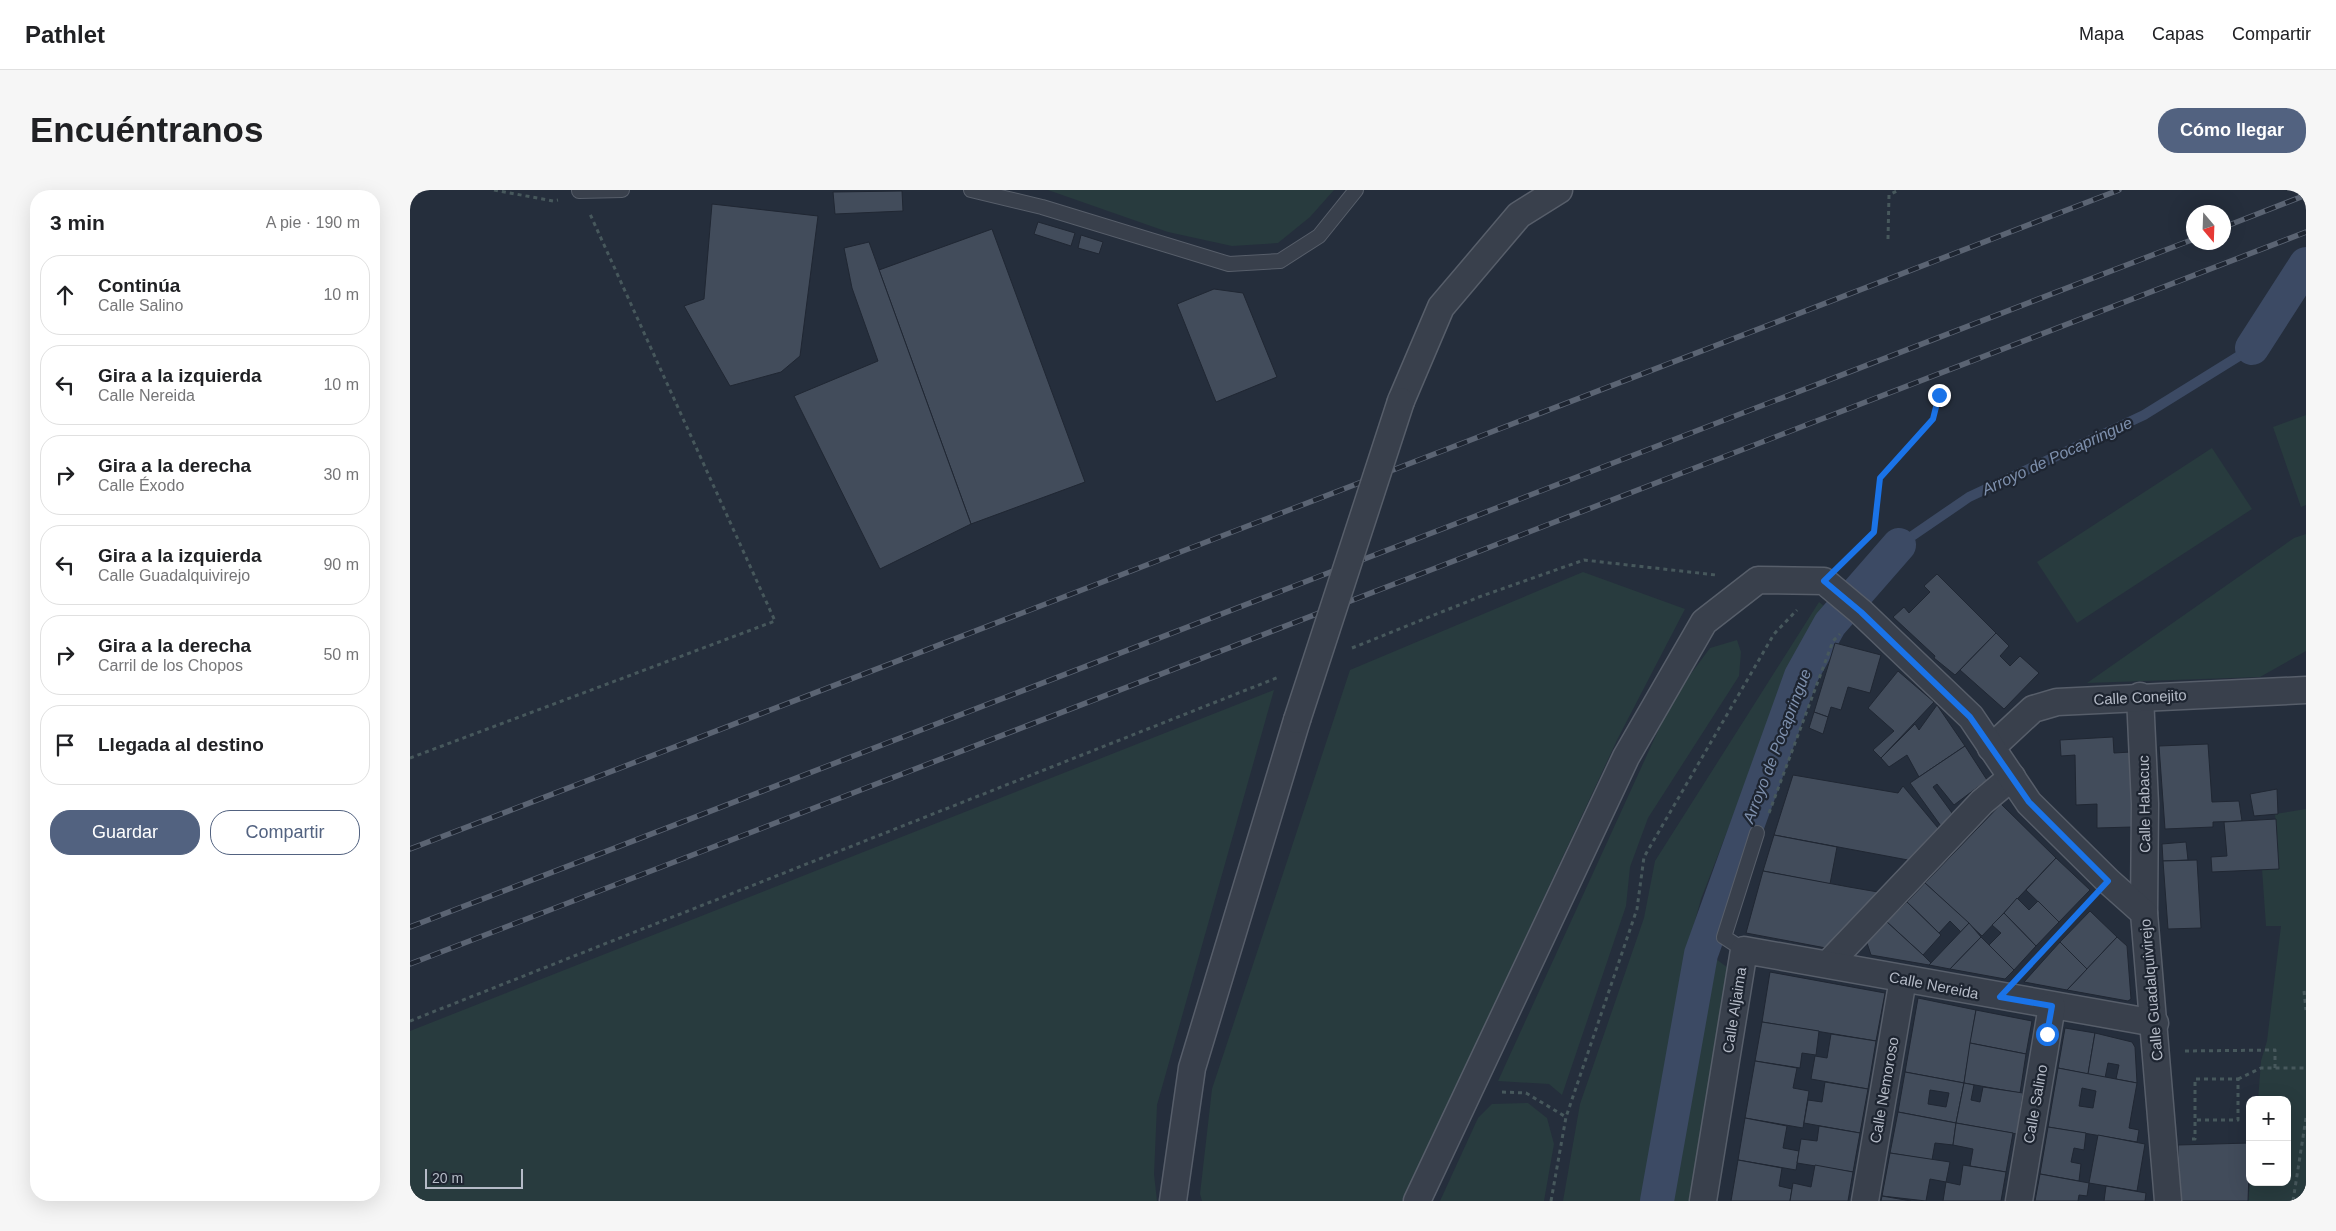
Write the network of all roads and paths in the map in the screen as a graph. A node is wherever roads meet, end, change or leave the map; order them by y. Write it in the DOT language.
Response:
graph roads {
  1 [pos="494,190"];
  2 [pos="622,190"];
  3 [pos="971,190"];
  4 [pos="1356,190"];
  5 [pos="1560,190"];
  6 [pos="1899,190"];
  7 [pos="579,191"];
  8 [pos="1888,239"];
  9 [pos="1939,395"];
  10 [pos="1758,580"];
  11 [pos="1832,588"];
  12 [pos="1862,612"];
  13 [pos="1344,651"];
  14 [pos="1280,676"];
  15 [pos="2306,690"];
  16 [pos="2140,696"];
  17 [pos="1991,748"];
  18 [pos="410,758"];
  19 [pos="2012,777"];
  20 [pos="1757,833"];
  21 [pos="2108,881"];
  22 [pos="2144,913"];
  23 [pos="1744,950"];
  24 [pos="1828,964"];
  25 [pos="1903,979"];
  26 [pos="2304,992"];
  27 [pos="2000,997"];
  28 [pos="2052,1006"];
  29 [pos="2306,1010"];
  30 [pos="410,1021"];
  31 [pos="2155,1023"];
  32 [pos="2156,1052"];
  33 [pos="2275,1068"];
  34 [pos="2306,1068"];
  35 [pos="2238,1079"];
  36 [pos="1468,1092"];
  37 [pos="1566,1117"];
  38 [pos="2306,1118"];
  39 [pos="2195,1120"];
  40 [pos="2196,1139"];
  41 [pos="1173,1201"];
  42 [pos="1417,1201"];
  43 [pos="1551,1201"];
  44 [pos="1703,1201"];
  45 [pos="1865,1201"];
  46 [pos="2019,1201"];
  47 [pos="2168,1201"];
  48 [pos="2293,1201"];
  1 -- 7 [label="path"];
  2 -- 7 [label="lane"];
  3 -- 4 [label="lane"];
  5 -- 41 [label="street, bridge"];
  6 -- 8 [label="path"];
  7 -- 18 [label="path"];
  9 -- 11 [label="path"];
  10 -- 11 [label="street"];
  10 -- 13 [label="path"];
  10 -- 36 [label="street"];
  11 -- 12 [label="street, Calle Guadalquivirejo"];
  11 -- 37 [label="path"];
  12 -- 17 [label="street, Calle Guadalquivirejo"];
  12 -- 20 [label="path"];
  14 -- 30 [label="path"];
  15 -- 16 [label="street, Calle Conejito"];
  16 -- 17 [label="street, Calle Conejito"];
  16 -- 22 [label="street, Calle Habacuc"];
  17 -- 19 [label="street, Calle Guadalquivirejo"];
  19 -- 21 [label="street, Calle Guadalquivirejo"];
  19 -- 24 [label="street"];
  20 -- 23 [label="lane, Calle Aljaima"];
  21 -- 22 [label="street, Calle Guadalquivirejo"];
  21 -- 27 [label="path"];
  22 -- 31 [label="street, Calle Guadalquivirejo"];
  23 -- 24 [label="street, Calle Nereida"];
  23 -- 44 [label="street, Calle Aljaima"];
  24 -- 25 [label="street, Calle Nereida"];
  25 -- 27 [label="street, Calle Nereida"];
  25 -- 45 [label="street, Calle Nemoroso"];
  26 -- 29 [label="path"];
  27 -- 28 [label="street, Calle Nereida"];
  28 -- 31 [label="street, Calle Nereida"];
  28 -- 46 [label="street, Calle Salino"];
  31 -- 32 [label="street, Calle Guadalquivirejo"];
  32 -- 33 [label="path"];
  32 -- 47 [label="street, Calle Guadalquivirejo"];
  33 -- 34 [label="path"];
  33 -- 35 [label="path"];
  35 -- 39 [label="path"];
  35 -- 39 [label="path"];
  36 -- 37 [label="path"];
  36 -- 42 [label="street"];
  37 -- 43 [label="path"];
  38 -- 48 [label="path"];
  39 -- 40 [label="path"];
}
